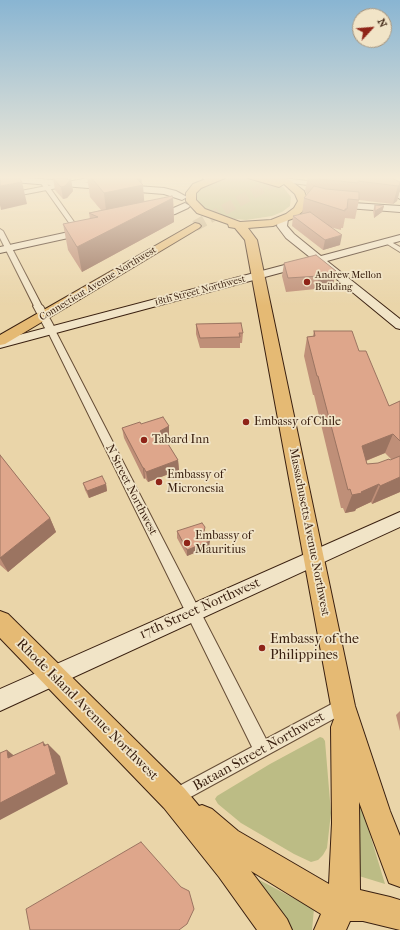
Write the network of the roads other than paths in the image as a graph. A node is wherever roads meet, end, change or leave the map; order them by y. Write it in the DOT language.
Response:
graph roads {
  1 [pos="69,219"];
  2 [pos="186,219"];
  3 [pos="209,219"];
  4 [pos="226,219"];
  5 [pos="271,219"];
  6 [pos="283,220"];
  7 [pos="218,222"];
  8 [pos="192,225"];
  9 [pos="238,225"];
  10 [pos="261,225"];
  11 [pos="94,230"];
  12 [pos="0,231"];
  13 [pos="79,233"];
  14 [pos="290,236"];
  15 [pos="400,238"];
  16 [pos="251,240"];
  17 [pos="386,241"];
  18 [pos="4,249"];
  19 [pos="400,250"];
  20 [pos="319,259"];
  21 [pos="258,275"];
  22 [pos="98,278"];
  23 [pos="41,311"];
  24 [pos="400,325"];
  25 [pos="0,327"];
  26 [pos="51,330"];
  27 [pos="0,340"];
  28 [pos="0,344"];
  29 [pos="400,520"];
  30 [pos="314,558"];
  31 [pos="193,612"];
  32 [pos="0,622"];
  33 [pos="53,676"];
  34 [pos="0,700"];
  35 [pos="343,706"];
  36 [pos="262,749"];
  37 [pos="174,798"];
  38 [pos="400,872"];
  39 [pos="339,915"];
  40 [pos="400,916"];
  41 [pos="276,930"];
  1 -- 13 [label="street"];
  2 -- 22 [label="main road"];
  3 -- 7 [label="main road"];
  4 -- 9 [label="main road"];
  5 -- 10 [label="main road"];
  6 -- 10 [label="main road"];
  6 -- 14 [label="main road"];
  7 -- 9 [label="main road"];
  7 -- 22 [label="main road"];
  8 -- 22 [label="main road, Connecticut Avenue Northwest"];
  9 -- 10 [label="main road"];
  9 -- 16 [label="main road, Massachusetts Avenue Northwest"];
  10 -- 14 [label="main road"];
  10 -- 16 [label="main road"];
  11 -- 13 [label="main road"];
  12 -- 18 [label="street, N Street Northwest"];
  13 -- 18 [label="main road"];
  14 -- 20 [label="main road"];
  15 -- 17 [label="main road, 18th Street Northwest"];
  16 -- 21 [label="main road, Massachusetts Avenue Northwest"];
  17 -- 19 [label="street"];
  17 -- 20 [label="main road, 18th Street Northwest"];
  18 -- 23 [label="street, N Street Northwest"];
  20 -- 21 [label="main road, 18th Street Northwest"];
  20 -- 24 [label="main road"];
  21 -- 26 [label="main road, 18th Street Northwest"];
  21 -- 30 [label="main road, Massachusetts Avenue Northwest"];
  22 -- 23 [label="main road, Connecticut Avenue Northwest"];
  23 -- 25 [label="main road, Connecticut Avenue Northwest"];
  23 -- 26 [label="street, N Street Northwest"];
  23 -- 27 [label="main road, Connecticut Avenue Northwest"];
  26 -- 28 [label="main road, 18th Street Northwest"];
  26 -- 31 [label="street, N Street Northwest"];
  29 -- 30 [label="main road, 17th Street Northwest"];
  30 -- 31 [label="main road, 17th Street Northwest"];
  30 -- 35 [label="main road, Massachusetts Avenue Northwest"];
  31 -- 33 [label="main road, 17th Street Northwest"];
  31 -- 36 [label="street, N Street Northwest"];
  32 -- 33 [label="main road, Rhode Island Avenue Northwest"];
  33 -- 34 [label="main road, 17th Street Northwest"];
  33 -- 37 [label="main road, Rhode Island Avenue Northwest"];
  35 -- 36 [label="street, Bataan Street Northwest"];
  35 -- 38 [label="main road, Massachusetts Avenue Northwest"];
  35 -- 39 [label="main road, Massachusetts Avenue Northwest"];
  36 -- 37 [label="street, Bataan Street Northwest"];
  37 -- 39 [label="main road, Rhode Island Avenue Northwest"];
  37 -- 41 [label="main road, Rhode Island Avenue Northwest"];
  39 -- 40 [label="main road"];
}
